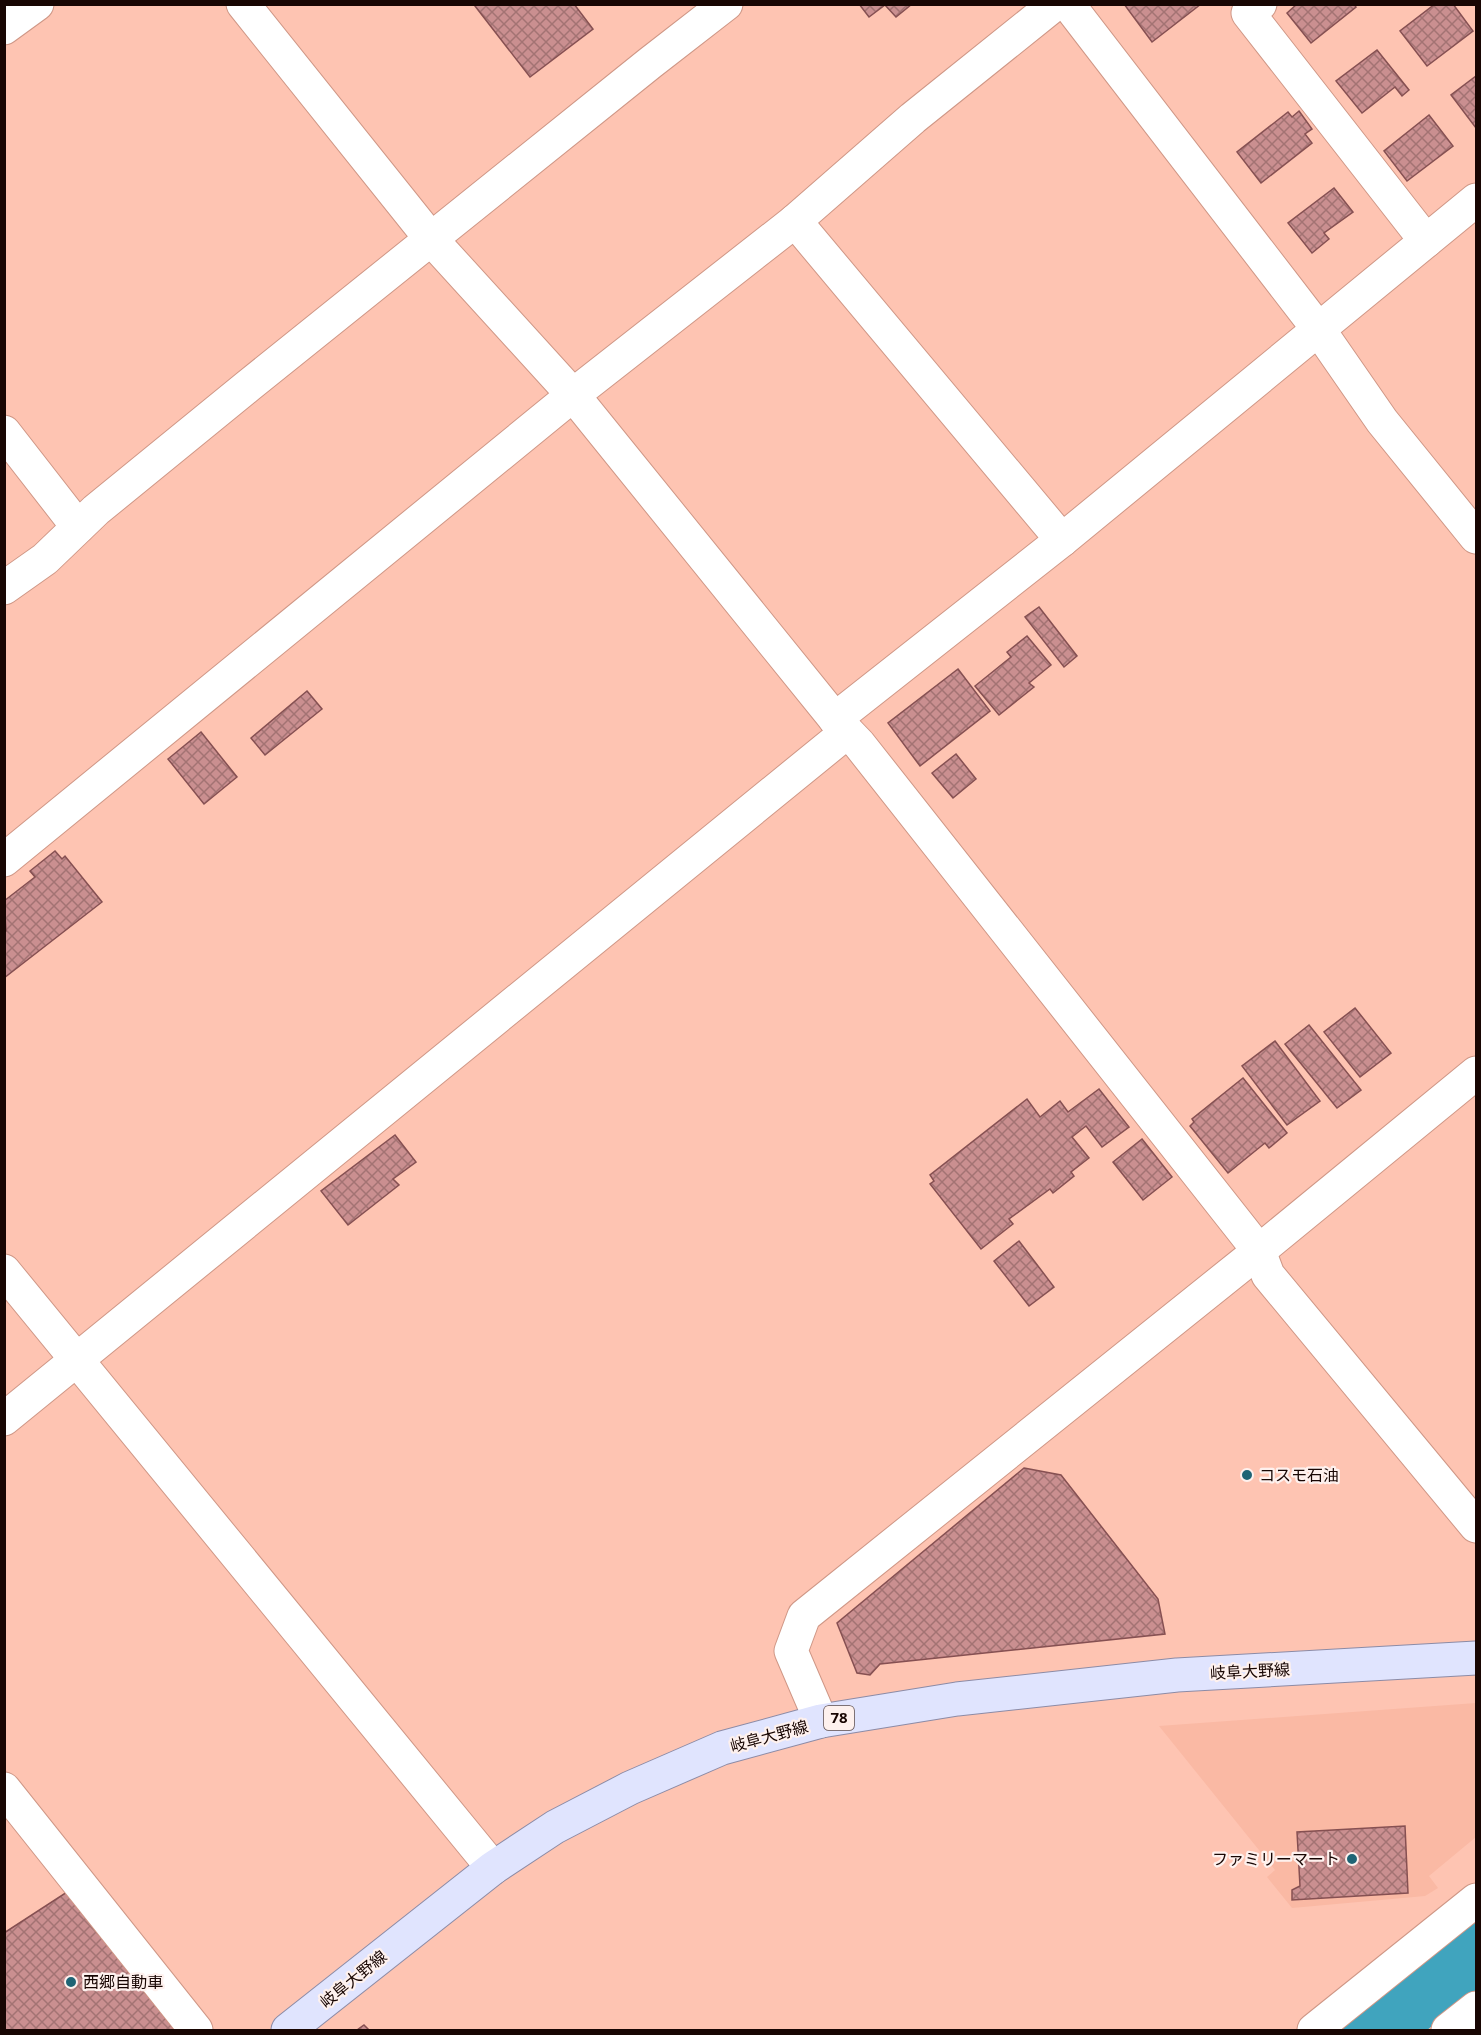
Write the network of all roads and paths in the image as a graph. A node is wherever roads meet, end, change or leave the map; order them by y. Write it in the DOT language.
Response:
graph roads {
  1 [pos="37,4"];
  2 [pos="243,4"];
  3 [pos="726,4"];
  4 [pos="1055,4"];
  5 [pos="1068,4"];
  6 [pos="1260,4"];
  7 [pos="4,28"];
  8 [pos="1476,200"];
  9 [pos="795,221"];
  10 [pos="431,239"];
  11 [pos="1426,241"];
  12 [pos="1319,330"];
  13 [pos="573,395"];
  14 [pos="4,432"];
  15 [pos="78,526"];
  16 [pos="1476,537"];
  17 [pos="1062,540"];
  18 [pos="4,588"];
  19 [pos="841,726"];
  20 [pos="4,860"];
  21 [pos="1476,1072"];
  22 [pos="1259,1251"];
  23 [pos="4,1271"];
  24 [pos="76,1361"];
  25 [pos="4,1419"];
  26 [pos="1476,1526"];
  27 [pos="1476,1658"];
  28 [pos="821,1721"];
  29 [pos="4,1789"];
  30 [pos="493,1869"];
  31 [pos="1476,1900"];
  32 [pos="1476,2008"];
  33 [pos="196,2031"];
  34 [pos="288,2031"];
  35 [pos="1314,2031"];
  36 [pos="1448,2031"];
  1 -- 7 [label="street"];
  2 -- 10 [label="street"];
  3 -- 10 [label="street"];
  4 -- 9 [label="street"];
  5 -- 12 [label="street"];
  6 -- 11 [label="street"];
  8 -- 11 [label="street"];
  9 -- 13 [label="street"];
  9 -- 17 [label="street"];
  10 -- 13 [label="street"];
  10 -- 15 [label="street"];
  11 -- 12 [label="street"];
  12 -- 16 [label="street"];
  12 -- 17 [label="street"];
  13 -- 19 [label="street"];
  13 -- 20 [label="street"];
  14 -- 15 [label="street"];
  15 -- 18 [label="street"];
  17 -- 19 [label="street"];
  19 -- 22 [label="street"];
  19 -- 24 [label="street"];
  21 -- 22 [label="street"];
  22 -- 26 [label="street"];
  22 -- 28 [label="street"];
  23 -- 24 [label="street"];
  24 -- 25 [label="street"];
  24 -- 30 [label="street"];
  27 -- 28 [label="main road, 岐阜大野線 / 78"];
  28 -- 30 [label="main road, 岐阜大野線 / 78"];
  29 -- 33 [label="street"];
  30 -- 34 [label="main road, 岐阜大野線 / 78"];
  31 -- 35 [label="street"];
  32 -- 36 [label="street"];
}
